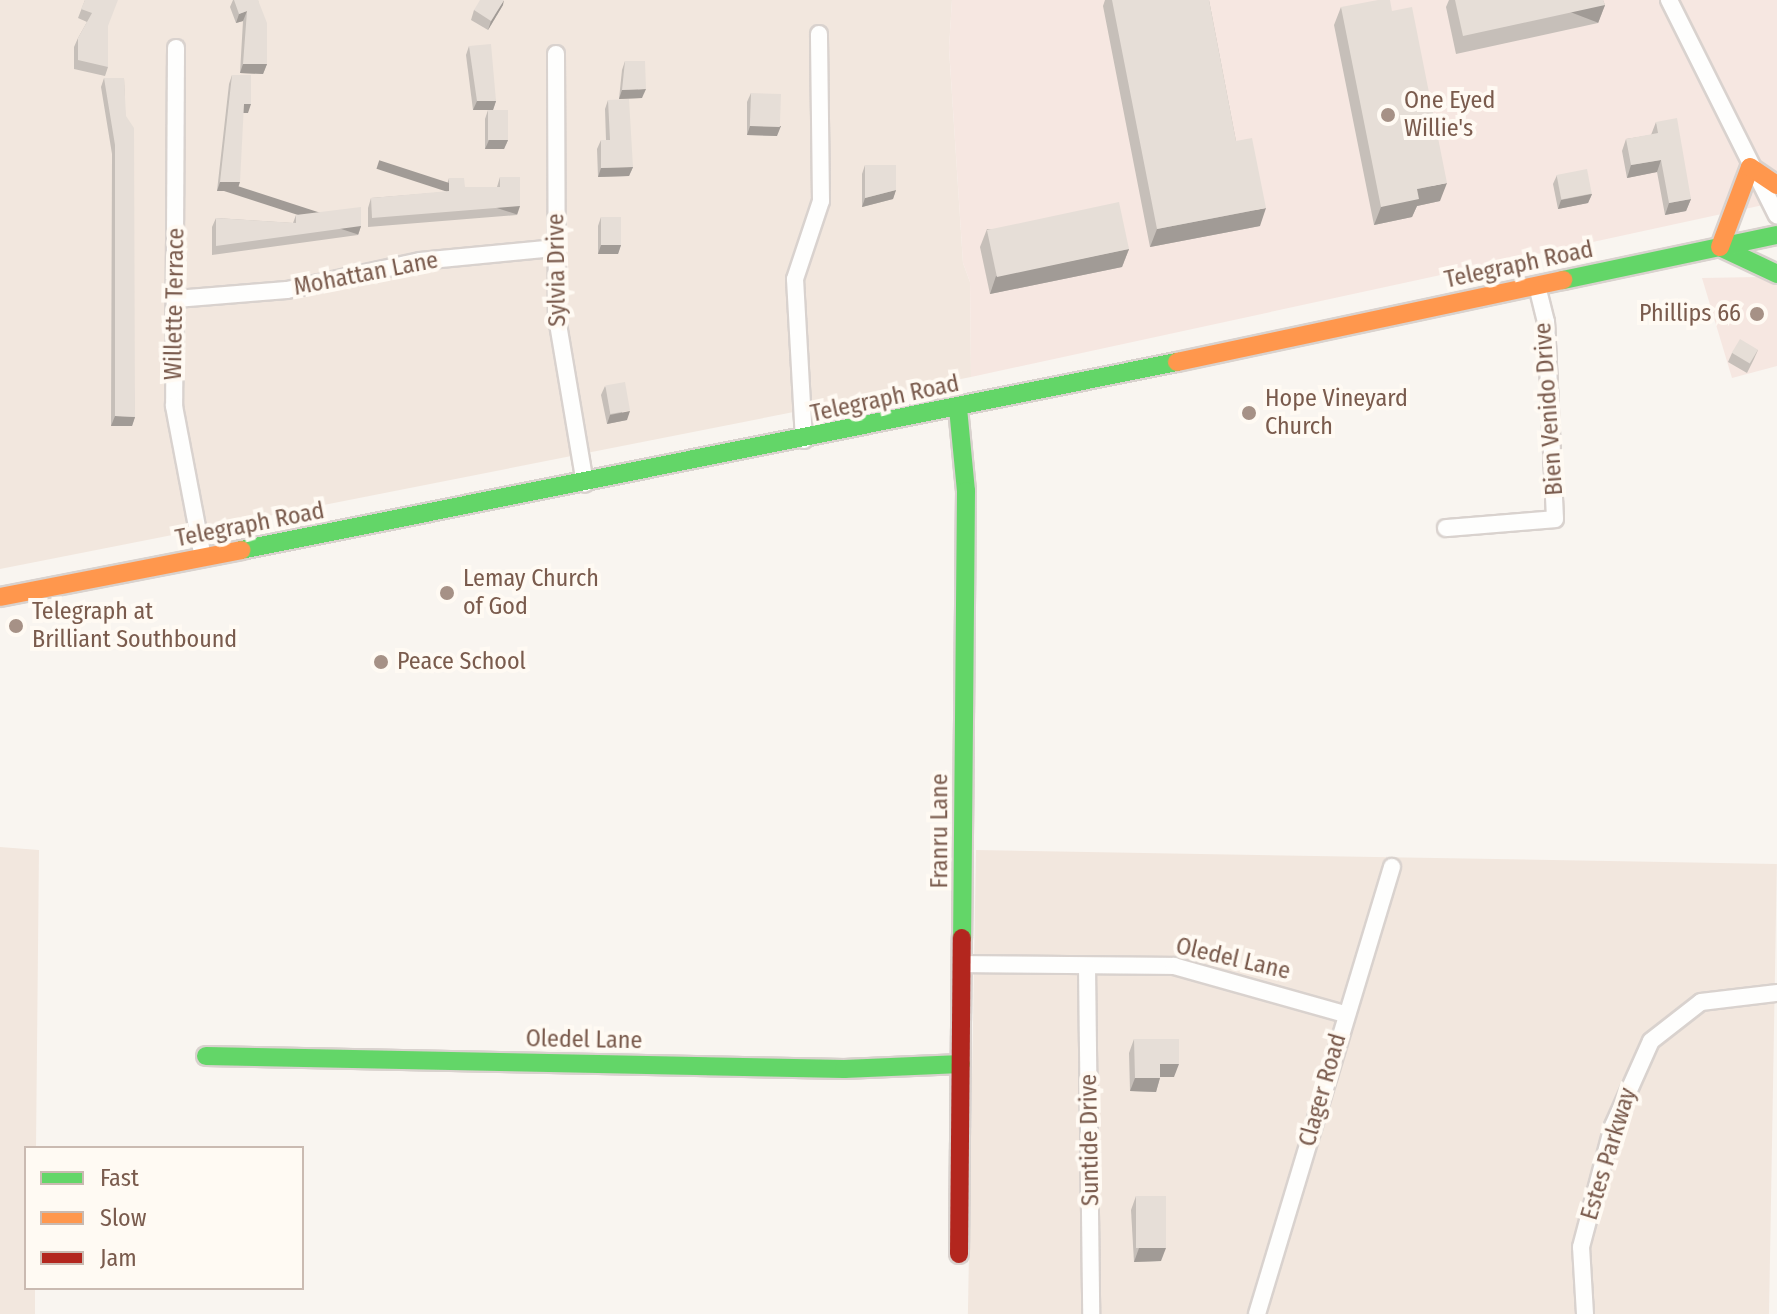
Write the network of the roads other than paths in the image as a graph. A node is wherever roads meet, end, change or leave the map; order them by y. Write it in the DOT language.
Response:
graph roads {
  1 [pos="1669,0"];
  2 [pos="819,34"];
  3 [pos="176,48"];
  4 [pos="556,54"];
  5 [pos="1750,167"];
  6 [pos="1777,185"];
  7 [pos="1777,216"];
  8 [pos="1777,235"];
  9 [pos="1720,247"];
  10 [pos="556,248"];
  11 [pos="1777,274"];
  12 [pos="1537,286"];
  13 [pos="176,299"];
  14 [pos="958,408"];
  15 [pos="804,440"];
  16 [pos="585,484"];
  17 [pos="1446,528"];
  18 [pos="203,558"];
  19 [pos="0,597"];
  20 [pos="1392,867"];
  21 [pos="962,964"];
  22 [pos="1087,967"];
  23 [pos="1777,993"];
  24 [pos="1345,1014"];
  25 [pos="206,1056"];
  26 [pos="961,1064"];
  27 [pos="959,1254"];
  28 [pos="1091,1314"];
  29 [pos="1257,1314"];
  30 [pos="1585,1314"];
  1 -- 5 [label="street"];
  2 -- 15 [label="street"];
  3 -- 13 [label="street, Willette Terrace"];
  4 -- 10 [label="street, Sylvia Drive"];
  5 -- 6 [label="main road"];
  5 -- 7 [label="street"];
  5 -- 9 [label="main road"];
  8 -- 9 [label="main road, Telegraph Road"];
  9 -- 11 [label="main road"];
  9 -- 12 [label="main road, Telegraph Road"];
  10 -- 13 [label="street, Mohattan Lane"];
  10 -- 16 [label="street, Sylvia Drive"];
  12 -- 14 [label="main road, Telegraph Road"];
  12 -- 17 [label="street, Bien Venido Drive"];
  13 -- 18 [label="street, Willette Terrace"];
  14 -- 15 [label="main road, Telegraph Road"];
  14 -- 21 [label="main road, Franru Lane"];
  15 -- 16 [label="main road, Telegraph Road"];
  16 -- 18 [label="main road, Telegraph Road"];
  18 -- 19 [label="main road, Telegraph Road"];
  20 -- 24 [label="street, Clager Road"];
  21 -- 22 [label="street, Oledel Lane"];
  21 -- 26 [label="main road, Franru Lane"];
  22 -- 24 [label="street, Oledel Lane"];
  22 -- 28 [label="street, Suntide Drive"];
  23 -- 30 [label="street, Estes Parkway"];
  24 -- 29 [label="street, Clager Road"];
  25 -- 26 [label="main road, Oledel Lane"];
  26 -- 27 [label="main road, Franru Lane"];
}
